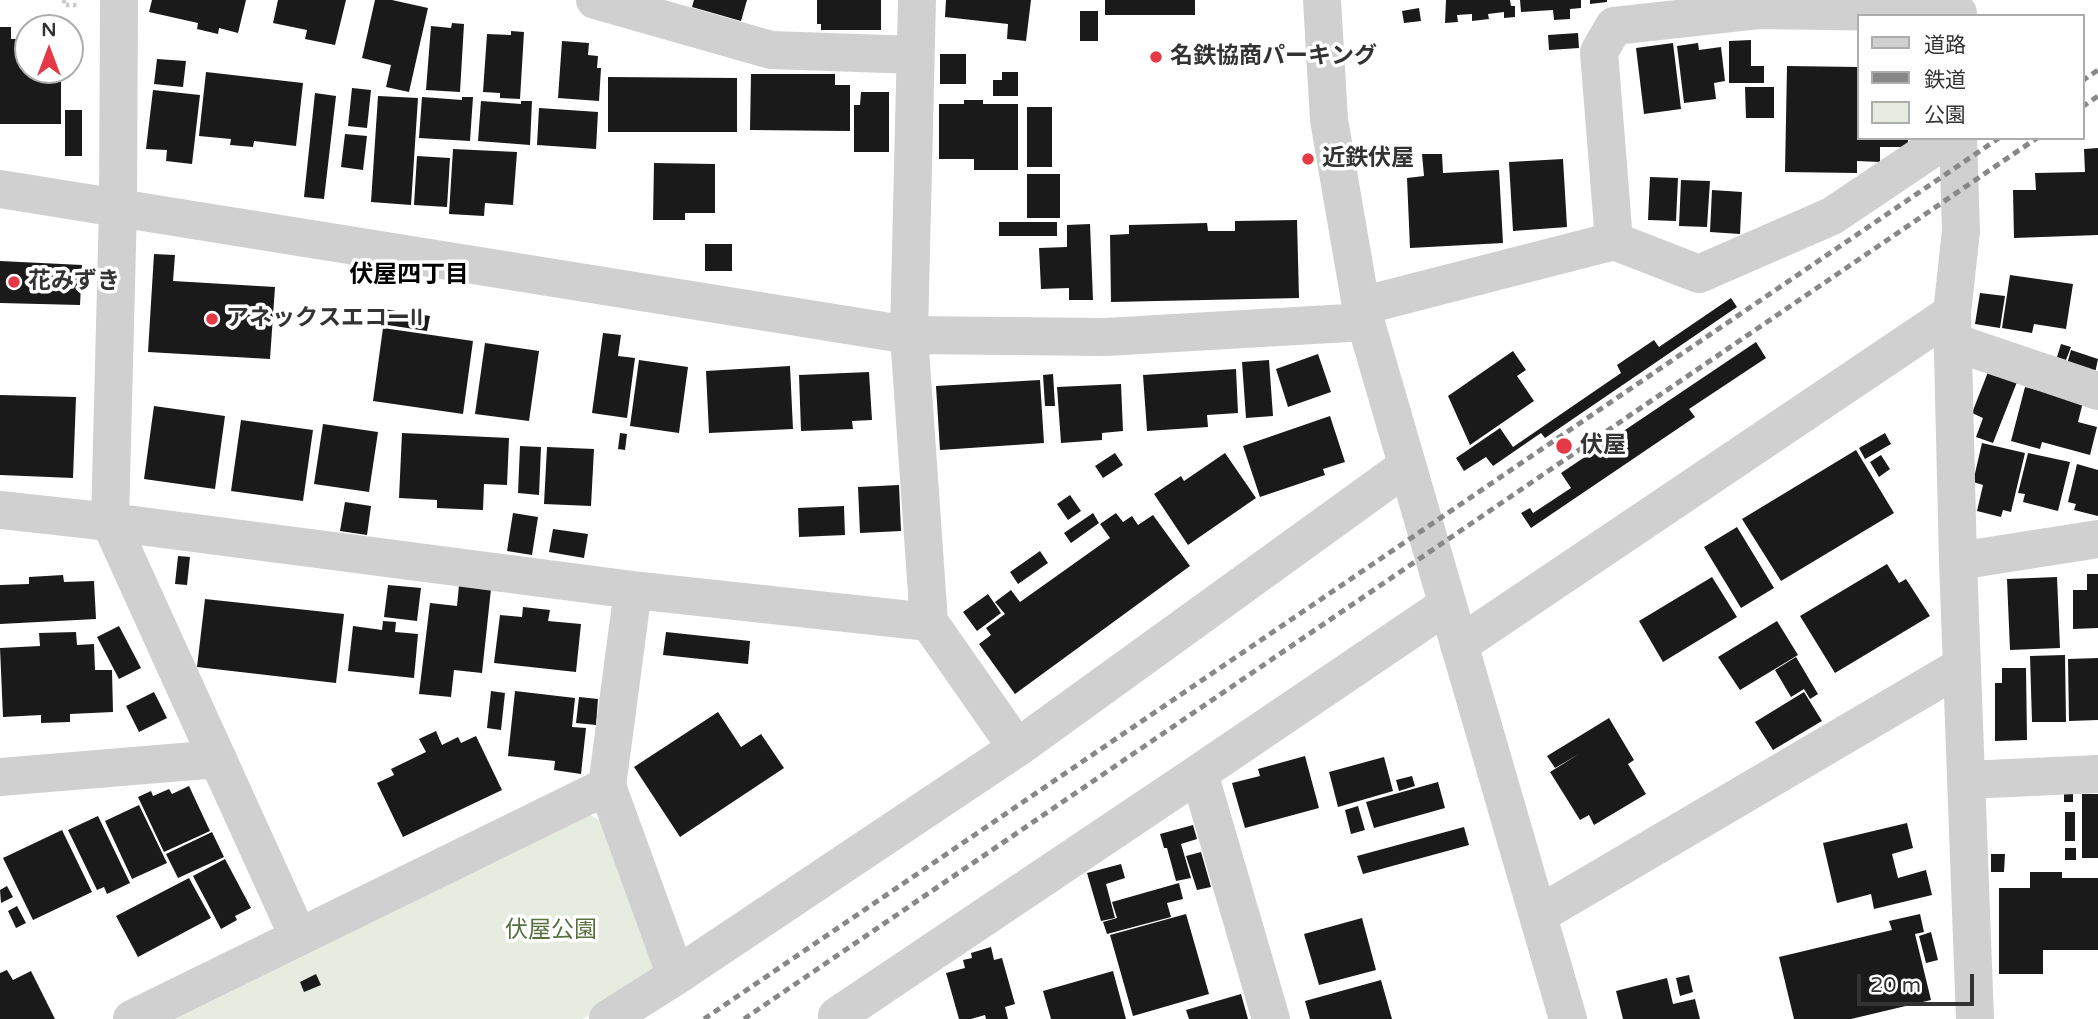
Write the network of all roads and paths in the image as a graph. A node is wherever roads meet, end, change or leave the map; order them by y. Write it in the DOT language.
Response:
graph roads {
  1 [pos="119,0"];
  2 [pos="595,0"];
  3 [pos="917,0"];
  4 [pos="1322,0"];
  5 [pos="1958,10"];
  6 [pos="915,55"];
  7 [pos="1945,140"];
  8 [pos="1958,140"];
  9 [pos="0,189"];
  10 [pos="118,207"];
  11 [pos="1614,241"];
  12 [pos="1363,314"];
  13 [pos="1952,327"];
  14 [pos="908,335"];
  15 [pos="2098,391"];
  16 [pos="1407,466"];
  17 [pos="0,510"];
  18 [pos="110,522"];
  19 [pos="2098,539"];
  20 [pos="1958,561"];
  21 [pos="633,590"];
  22 [pos="1447,605"];
  23 [pos="929,622"];
  24 [pos="1459,645"];
  25 [pos="1962,666"];
  26 [pos="1017,748"];
  27 [pos="218,759"];
  28 [pos="1199,773"];
  29 [pos="2098,774"];
  30 [pos="0,776"];
  31 [pos="1966,780"];
  32 [pos="607,786"];
  33 [pos="1538,915"];
  34 [pos="298,936"];
  35 [pos="676,976"];
  36 [pos="132,1019"];
  37 [pos="608,1019"];
  38 [pos="838,1019"];
  39 [pos="1272,1019"];
  40 [pos="1568,1019"];
  41 [pos="1975,1019"];
  1 -- 10 [label="street"];
  2 -- 6 [label="street"];
  3 -- 6 [label="street"];
  4 -- 12 [label="street"];
  5 -- 11 [label="street"];
  6 -- 14 [label="street"];
  7 -- 11 [label="street"];
  8 -- 13 [label="street"];
  9 -- 10 [label="street"];
  10 -- 14 [label="street"];
  10 -- 18 [label="street"];
  11 -- 12 [label="street"];
  12 -- 14 [label="street"];
  12 -- 16 [label="street"];
  13 -- 15 [label="street"];
  13 -- 20 [label="street"];
  13 -- 24 [label="street"];
  14 -- 23 [label="street"];
  16 -- 22 [label="street"];
  16 -- 26 [label="street"];
  17 -- 18 [label="street"];
  18 -- 21 [label="street"];
  18 -- 27 [label="street"];
  19 -- 20 [label="street"];
  20 -- 25 [label="street"];
  21 -- 23 [label="street"];
  21 -- 32 [label="street"];
  22 -- 24 [label="street"];
  22 -- 28 [label="street"];
  23 -- 26 [label="street"];
  24 -- 33 [label="street"];
  25 -- 31 [label="street"];
  25 -- 33 [label="street"];
  26 -- 35 [label="street"];
  27 -- 30 [label="street"];
  27 -- 34 [label="street"];
  28 -- 38 [label="street"];
  28 -- 39 [label="street"];
  29 -- 31 [label="street"];
  31 -- 41 [label="street"];
  32 -- 34 [label="street"];
  32 -- 35 [label="street"];
  33 -- 40 [label="street"];
  34 -- 36 [label="street"];
  35 -- 37 [label="street"];
}
